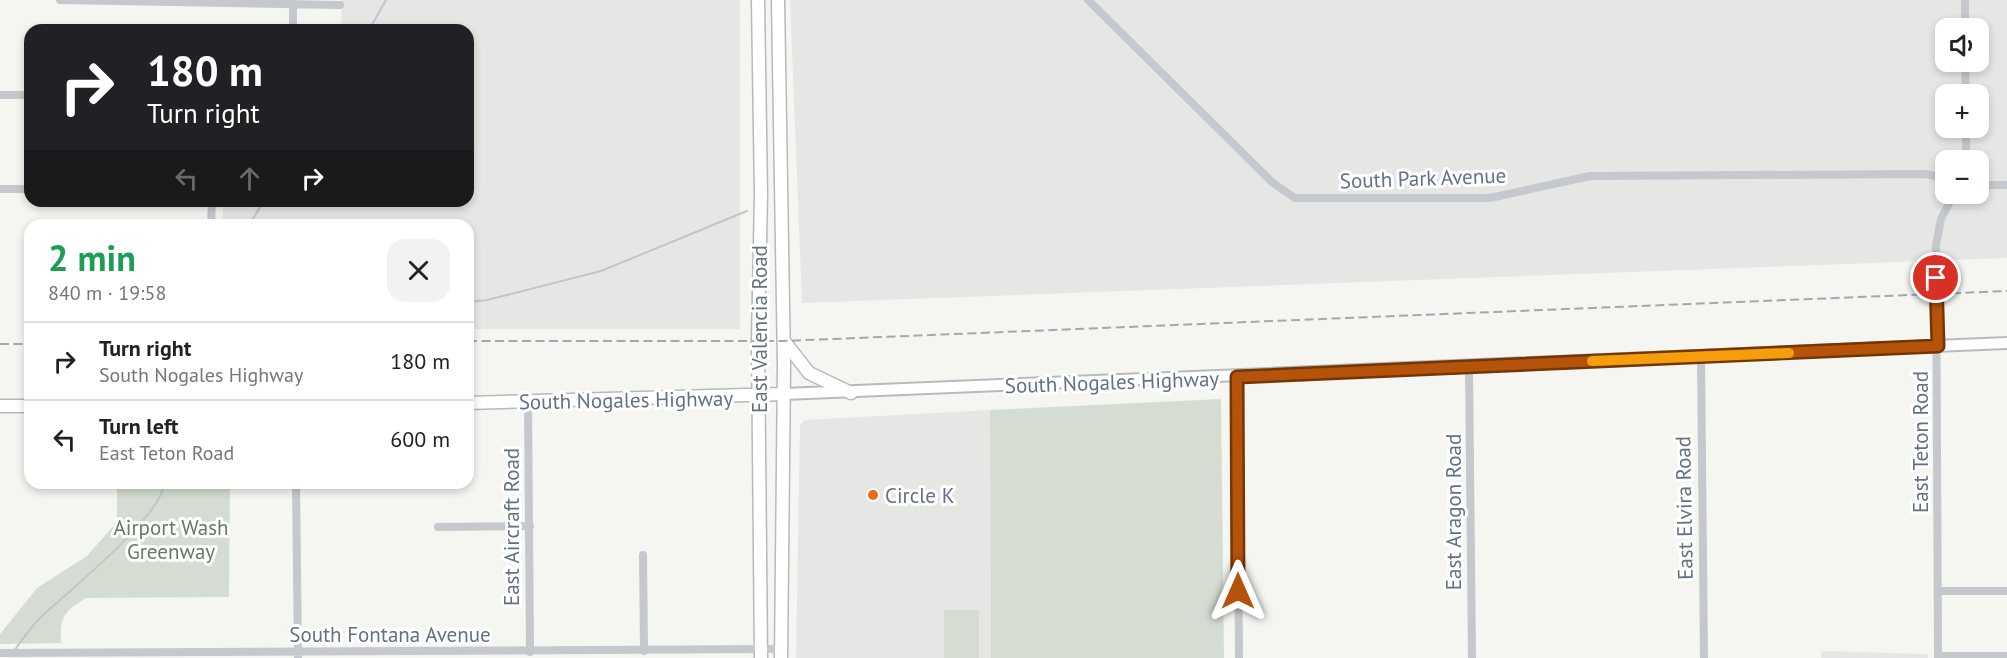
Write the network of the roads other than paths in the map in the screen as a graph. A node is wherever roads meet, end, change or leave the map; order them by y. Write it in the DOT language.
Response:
graph roads {
  1 [pos="60,0"];
  2 [pos="1088,0"];
  3 [pos="1965,0"];
  4 [pos="293,2"];
  5 [pos="778,3"];
  6 [pos="758,4"];
  7 [pos="340,5"];
  8 [pos="1965,18"];
  9 [pos="293,24"];
  10 [pos="0,95"];
  11 [pos="24,95"];
  12 [pos="1935,176"];
  13 [pos="1989,185"];
  14 [pos="2007,185"];
  15 [pos="0,189"];
  16 [pos="24,189"];
  17 [pos="761,195"];
  18 [pos="782,195"];
  19 [pos="1948,204"];
  20 [pos="783,341"];
  21 [pos="2007,344"];
  22 [pos="1938,346"];
  23 [pos="1701,357"];
  24 [pos="1469,366"];
  25 [pos="1237,377"];
  26 [pos="852,393"];
  27 [pos="784,394"];
  28 [pos="758,397"];
  29 [pos="528,402"];
  30 [pos="474,403"];
  31 [pos="0,406"];
  32 [pos="24,406"];
  33 [pos="296,489"];
  34 [pos="530,526"];
  35 [pos="438,527"];
  36 [pos="643,555"];
  37 [pos="1938,591"];
  38 [pos="2007,591"];
  39 [pos="644,651"];
  40 [pos="530,652"];
  41 [pos="0,653"];
  42 [pos="781,653"];
  43 [pos="761,654"];
  44 [pos="298,656"];
  45 [pos="2007,656"];
  46 [pos="1938,657"];
  47 [pos="1239,658"];
  48 [pos="1472,658"];
  49 [pos="1704,658"];
  1 -- 4 [label="street"];
  2 -- 12 [label="street, South Park Avenue"];
  3 -- 8 [label="street"];
  4 -- 7 [label="street"];
  4 -- 9 [label="street"];
  5 -- 6 [label="main road"];
  5 -- 18 [label="main road, East Valencia Road"];
  6 -- 17 [label="main road, East Valencia Road"];
  10 -- 11 [label="street"];
  13 -- 14 [label="street"];
  15 -- 16 [label="street"];
  17 -- 18 [label="main road"];
  17 -- 28 [label="main road, East Valencia Road"];
  18 -- 20 [label="main road, East Valencia Road"];
  19 -- 22 [label="street, East Teton Road"];
  20 -- 26 [label="main road"];
  20 -- 27 [label="main road, East Valencia Road"];
  21 -- 22 [label="main road, South Nogales Highway"];
  22 -- 23 [label="main road, South Nogales Highway"];
  22 -- 37 [label="street, East Teton Road"];
  23 -- 24 [label="main road, South Nogales Highway"];
  23 -- 49 [label="street, East Elvira Road"];
  24 -- 25 [label="main road, South Nogales Highway"];
  24 -- 48 [label="street, East Aragon Road"];
  25 -- 26 [label="main road, South Nogales Highway"];
  25 -- 47 [label="street"];
  26 -- 27 [label="main road, South Nogales Highway"];
  27 -- 28 [label="main road, South Nogales Highway"];
  27 -- 42 [label="main road, East Valencia Road"];
  28 -- 29 [label="main road, South Nogales Highway"];
  28 -- 43 [label="main road, East Valencia Road"];
  29 -- 30 [label="main road, South Nogales Highway"];
  29 -- 34 [label="street, East Aircraft Road"];
  31 -- 32 [label="main road"];
  33 -- 44 [label="street"];
  34 -- 35 [label="street"];
  34 -- 40 [label="street, East Aircraft Road"];
  36 -- 39 [label="street"];
  37 -- 38 [label="street"];
  37 -- 46 [label="street, East Teton Road"];
  39 -- 40 [label="street, South Fontana Avenue"];
  39 -- 43 [label="street, South Fontana Avenue"];
  40 -- 44 [label="street, South Fontana Avenue"];
  41 -- 44 [label="street, South Fontana Avenue"];
  42 -- 43 [label="street, South Fontana Avenue"];
  45 -- 46 [label="street"];
}
